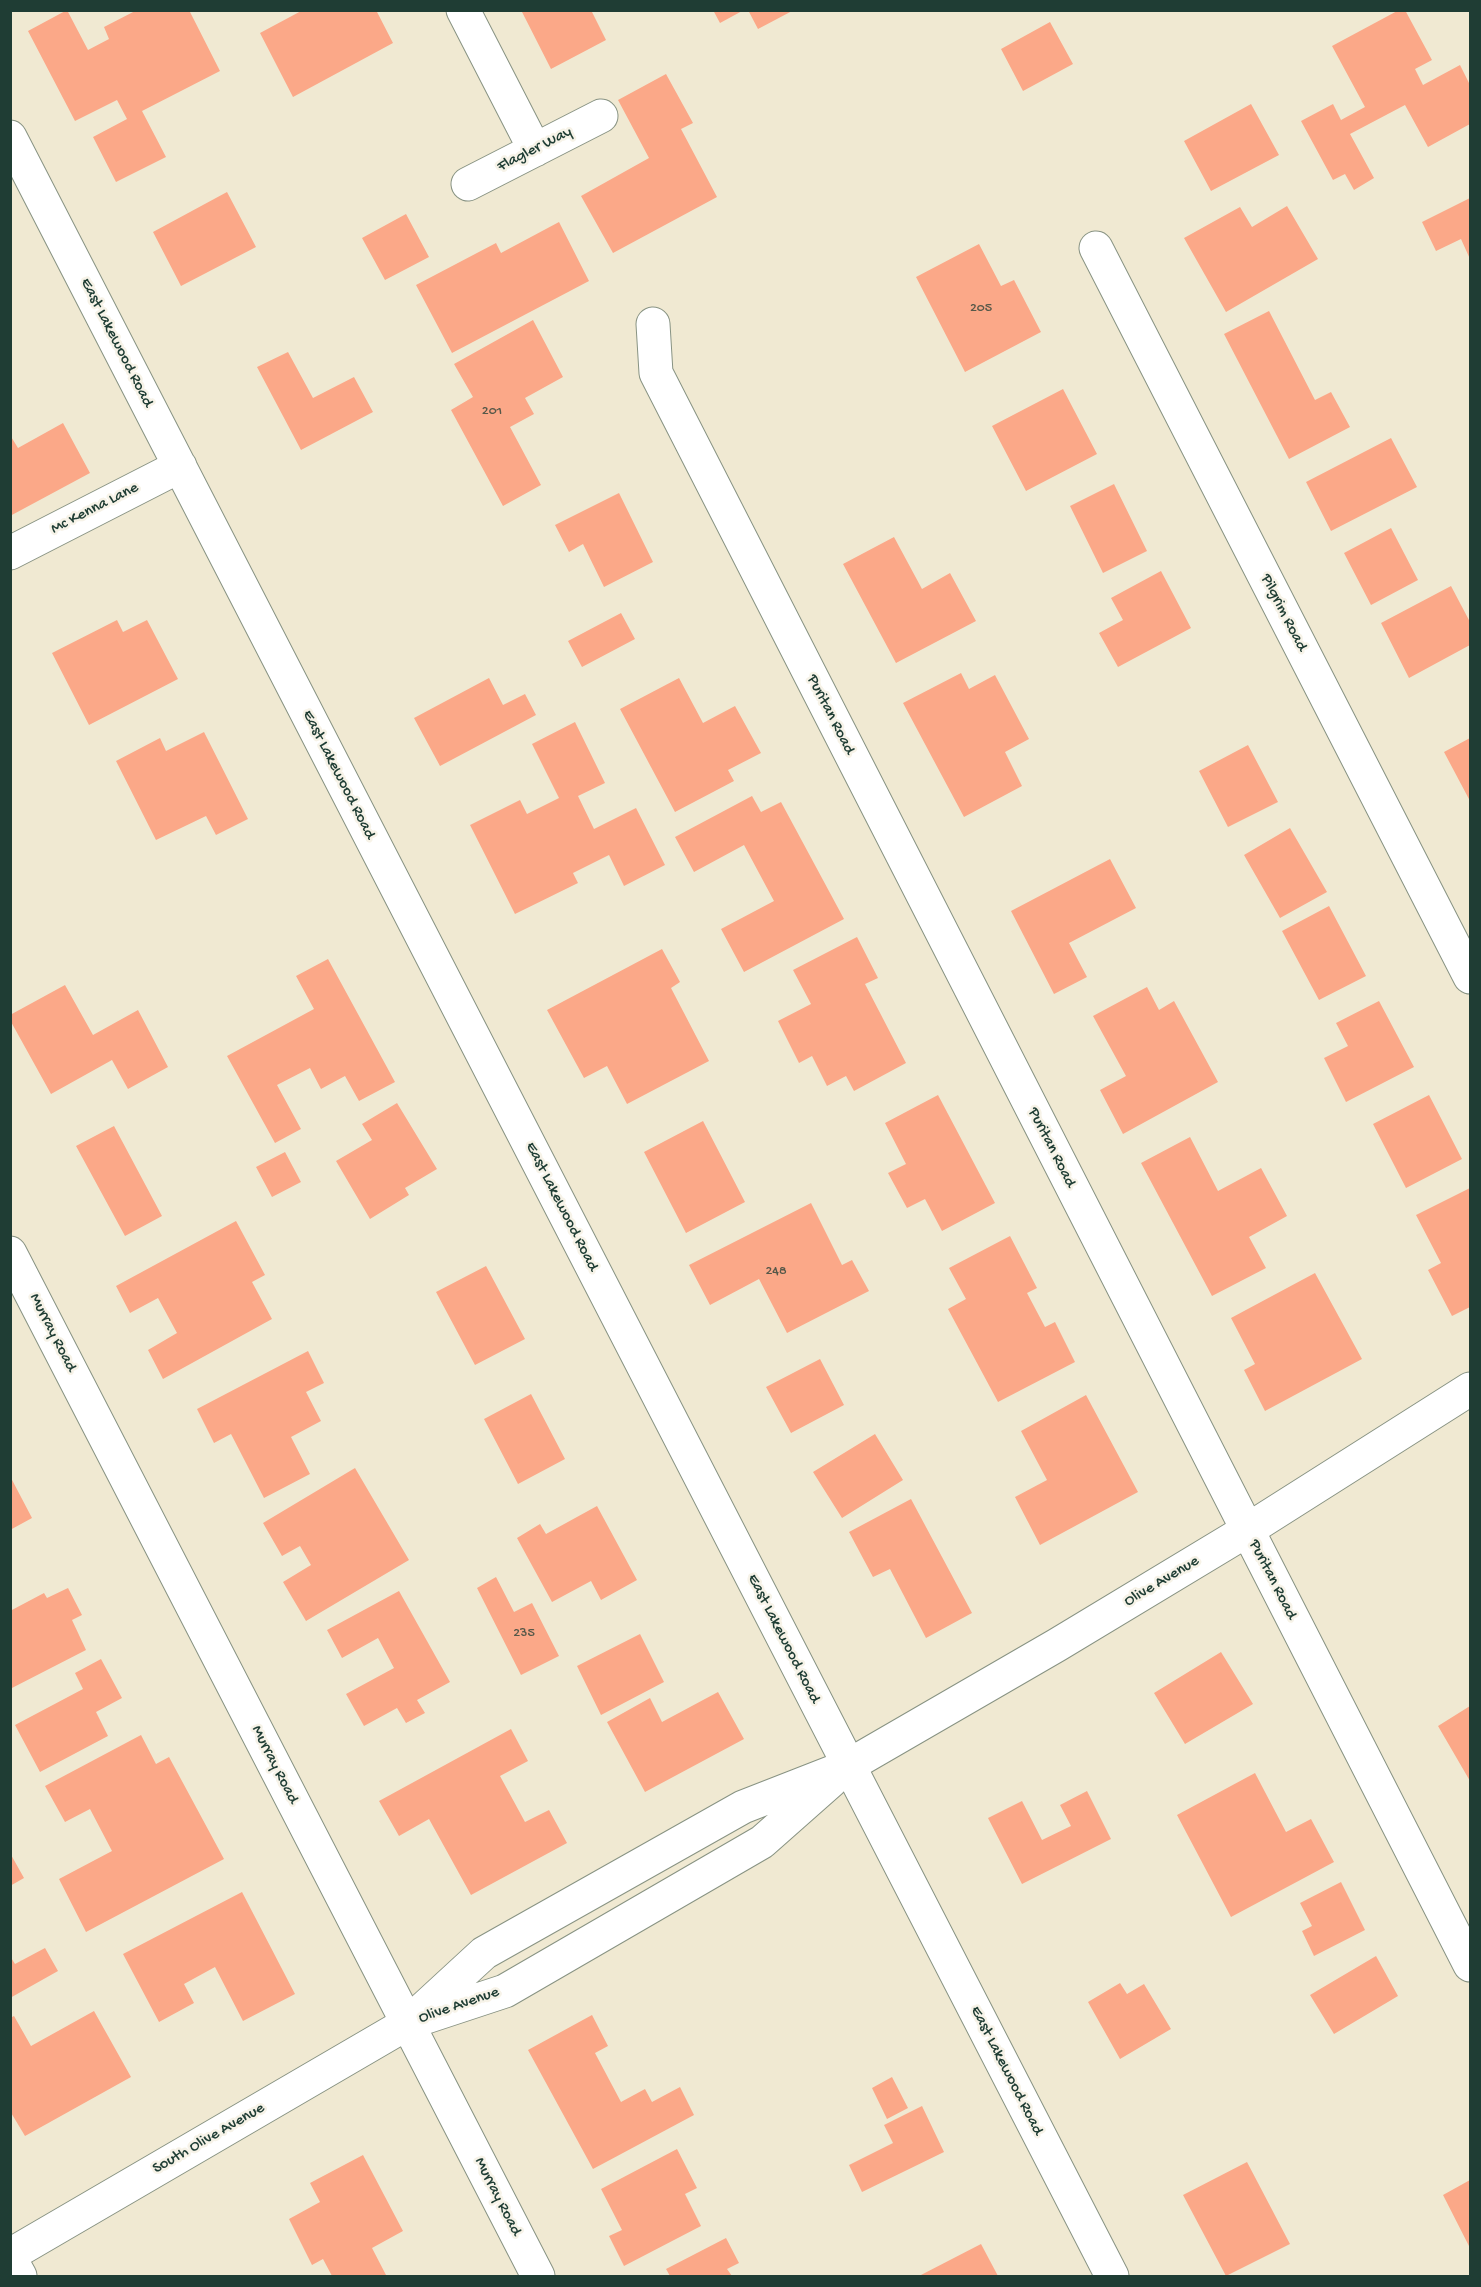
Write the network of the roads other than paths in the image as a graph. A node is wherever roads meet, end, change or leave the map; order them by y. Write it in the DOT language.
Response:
graph roads {
  1 [pos="463,10"];
  2 [pos="601,116"];
  3 [pos="10,137"];
  4 [pos="535,150"];
  5 [pos="468,184"];
  6 [pos="1096,248"];
  7 [pos="653,324"];
  8 [pos="180,466"];
  9 [pos="10,553"];
  10 [pos="1470,977"];
  11 [pos="10,1253"];
  12 [pos="1470,1389"];
  13 [pos="1246,1531"];
  14 [pos="848,1766"];
  15 [pos="1470,1965"];
  16 [pos="408,2023"];
  17 [pos="10,2256"];
  18 [pos="20,2277"];
  19 [pos="538,2277"];
  20 [pos="1112,2277"];
  1 -- 4 [label="street"];
  2 -- 4 [label="street, Flagler Way"];
  3 -- 8 [label="street, East Lakewood Road"];
  4 -- 5 [label="street, Flagler Way"];
  6 -- 10 [label="street, Pilgrim Road"];
  7 -- 13 [label="street, Puritan Road"];
  8 -- 9 [label="street, Mc Kenna Lane"];
  8 -- 14 [label="street, East Lakewood Road"];
  11 -- 16 [label="street, Murray Road"];
  12 -- 13 [label="street, Olive Avenue"];
  13 -- 14 [label="street, Olive Avenue"];
  13 -- 15 [label="street, Puritan Road"];
  14 -- 16 [label="street, Olive Avenue"];
  14 -- 16 [label="street, Olive Avenue"];
  14 -- 20 [label="street, East Lakewood Road"];
  16 -- 17 [label="street, South Olive Avenue"];
  16 -- 19 [label="street, Murray Road"];
  17 -- 18 [label="street"];
}
